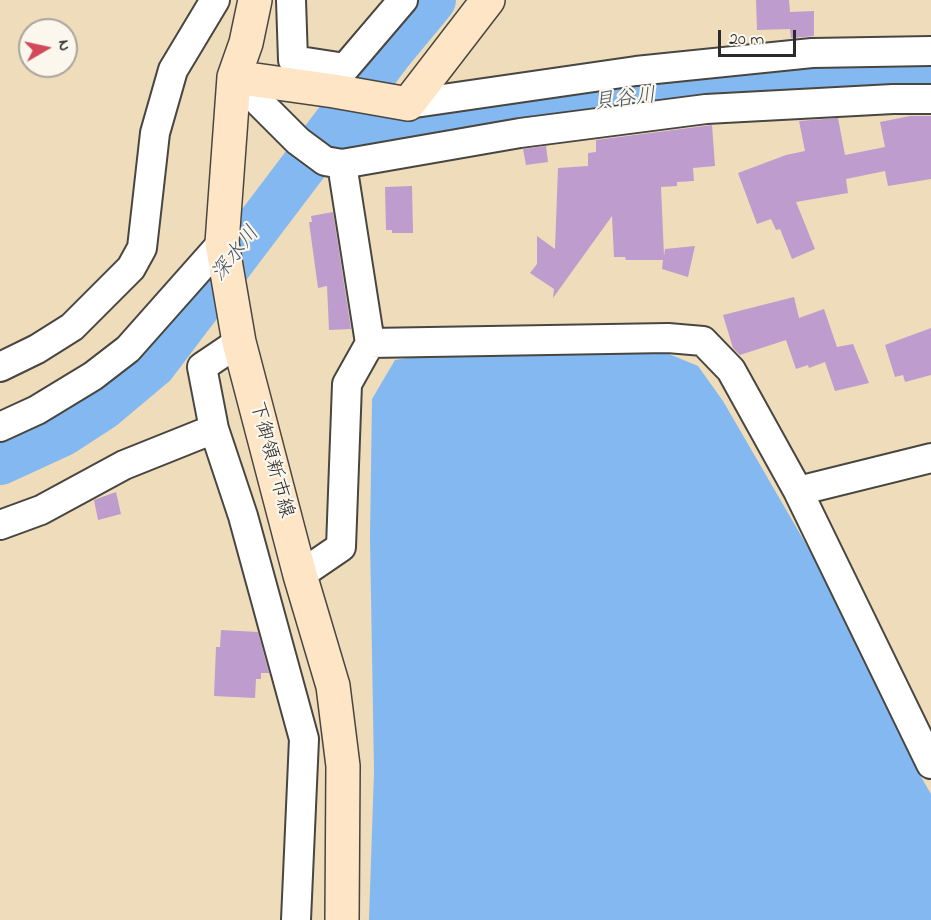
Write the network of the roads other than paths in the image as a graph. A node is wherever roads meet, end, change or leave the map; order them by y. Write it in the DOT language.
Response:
graph roads {
  1 [pos="215,0"];
  2 [pos="255,0"];
  3 [pos="291,0"];
  4 [pos="403,0"];
  5 [pos="488,0"];
  6 [pos="931,51"];
  7 [pos="234,77"];
  8 [pos="931,99"];
  9 [pos="394,102"];
  10 [pos="334,162"];
  11 [pos="222,243"];
  12 [pos="238,342"];
  13 [pos="370,343"];
  14 [pos="0,367"];
  15 [pos="0,427"];
  16 [pos="214,429"];
  17 [pos="931,458"];
  18 [pos="798,491"];
  19 [pos="0,525"];
  20 [pos="300,575"];
  21 [pos="928,750"];
  22 [pos="296,920"];
  23 [pos="342,920"];
  1 -- 14 [label="street"];
  2 -- 7 [label="main road, 下御領新市線"];
  3 -- 4 [label="street"];
  5 -- 9 [label="main road"];
  6 -- 9 [label="street"];
  7 -- 9 [label="main road"];
  7 -- 10 [label="street"];
  7 -- 11 [label="main road, 下御領新市線"];
  8 -- 10 [label="street"];
  10 -- 13 [label="street"];
  11 -- 12 [label="main road, 下御領新市線"];
  11 -- 15 [label="street"];
  12 -- 16 [label="street"];
  12 -- 20 [label="main road, 下御領新市線"];
  13 -- 18 [label="street"];
  13 -- 20 [label="street"];
  16 -- 19 [label="street"];
  16 -- 22 [label="street"];
  17 -- 18 [label="street"];
  18 -- 21 [label="street"];
  20 -- 23 [label="main road, 下御領新市線"];
}
